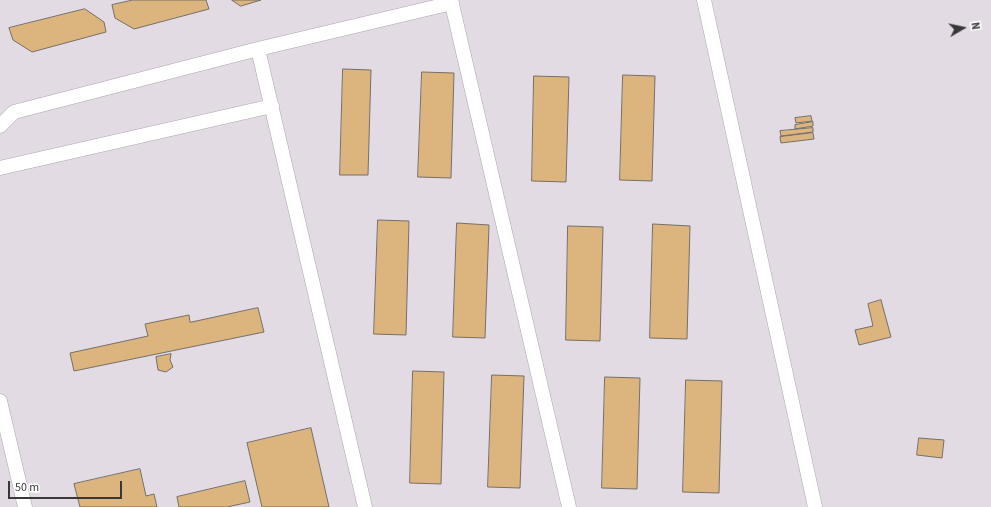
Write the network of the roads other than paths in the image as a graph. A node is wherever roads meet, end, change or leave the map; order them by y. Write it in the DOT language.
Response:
graph roads {
  1 [pos="704,0"];
  2 [pos="451,2"];
  3 [pos="258,49"];
  4 [pos="272,106"];
  5 [pos="0,126"];
  6 [pos="0,168"];
  7 [pos="0,401"];
  8 [pos="25,507"];
  9 [pos="365,507"];
  10 [pos="569,507"];
  11 [pos="815,507"];
  1 -- 11 [label="street"];
  2 -- 3 [label="street"];
  2 -- 10 [label="street"];
  3 -- 4 [label="street"];
  3 -- 5 [label="street"];
  4 -- 6 [label="street"];
  4 -- 9 [label="street"];
  7 -- 8 [label="street"];
}
